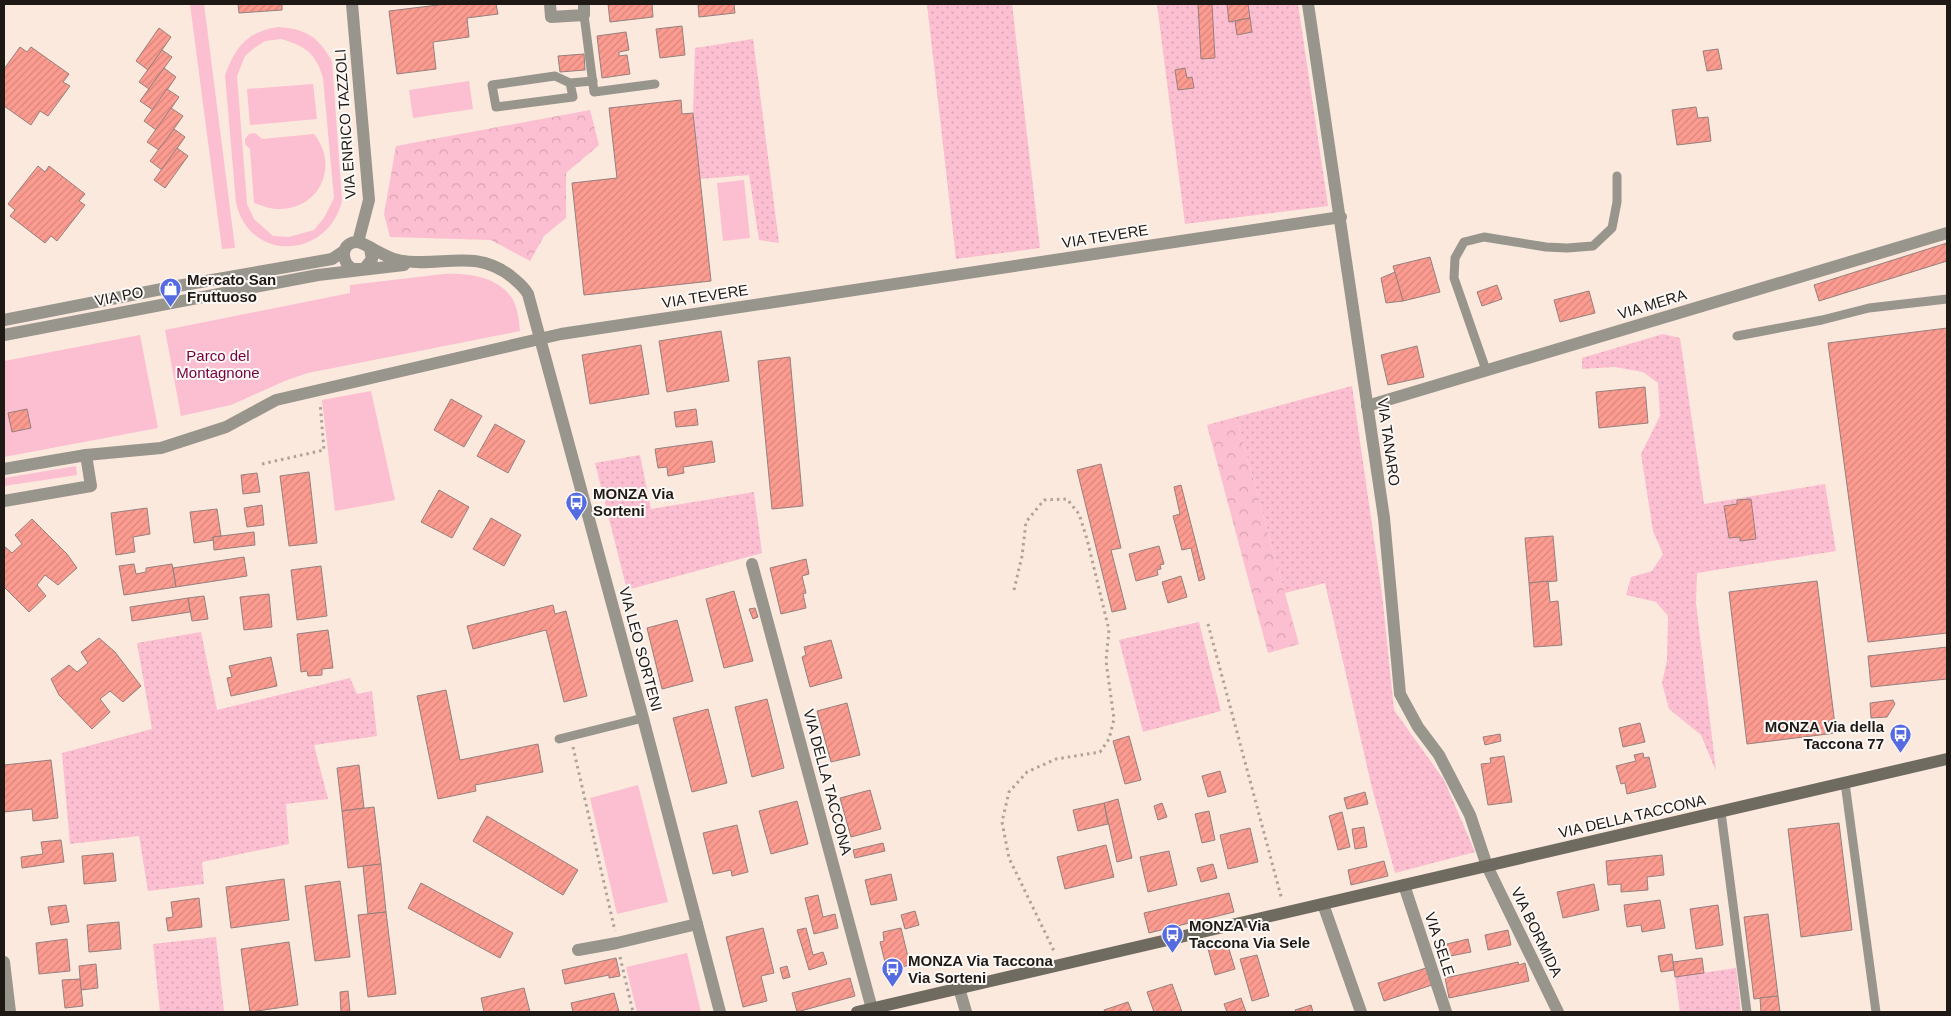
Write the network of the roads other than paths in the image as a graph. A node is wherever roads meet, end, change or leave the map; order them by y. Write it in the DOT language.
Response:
graph roads {
  1 [pos="352,4"];
  2 [pos="550,4"];
  3 [pos="1308,4"];
  4 [pos="584,10"];
  5 [pos="593,81"];
  6 [pos="570,83"];
  7 [pos="656,84"];
  8 [pos="1617,176"];
  9 [pos="1341,217"];
  10 [pos="1947,233"];
  11 [pos="358,242"];
  12 [pos="370,249"];
  13 [pos="344,251"];
  14 [pos="419,262"];
  15 [pos="360,270"];
  16 [pos="1947,298"];
  17 [pos="4,320"];
  18 [pos="4,335"];
  19 [pos="1737,336"];
  20 [pos="541,338"];
  21 [pos="1486,370"];
  22 [pos="1366,406"];
  23 [pos="86,455"];
  24 [pos="4,469"];
  25 [pos="4,501"];
  26 [pos="752,564"];
  27 [pos="643,718"];
  28 [pos="559,739"];
  29 [pos="1947,759"];
  30 [pos="1845,783"];
  31 [pos="1721,812"];
  32 [pos="1488,866"];
  33 [pos="1404,885"];
  34 [pos="1323,904"];
  35 [pos="697,924"];
  36 [pos="578,950"];
  37 [pos="4,962"];
  38 [pos="959,988"];
  39 [pos="872,1008"];
  40 [pos="887,1009"];
  41 [pos="10,1012"];
  42 [pos="720,1012"];
  43 [pos="856,1012"];
  44 [pos="966,1012"];
  45 [pos="1361,1012"];
  46 [pos="1446,1012"];
  47 [pos="1558,1012"];
  48 [pos="1747,1012"];
  49 [pos="1876,1012"];
  1 -- 11 [label="street, VIA ENRICO TAZZOLI"];
  2 -- 4 [label="street"];
  3 -- 9 [label="street, VIA TANARO"];
  4 -- 5 [label="lane"];
  5 -- 6 [label="lane"];
  5 -- 7 [label="lane"];
  6 -- 6 [label="lane"];
  8 -- 21 [label="lane"];
  9 -- 20 [label="street, VIA TEVERE"];
  9 -- 22 [label="street, VIA TANARO"];
  10 -- 21 [label="street, VIA MERA"];
  11 -- 12 [label="street"];
  11 -- 13 [label="street"];
  12 -- 14 [label="street"];
  12 -- 15 [label="street"];
  13 -- 15 [label="street"];
  13 -- 17 [label="street, VIA PO"];
  14 -- 15 [label="street, VIA PO"];
  14 -- 20 [label="street, VIA LEO SORTENI"];
  15 -- 18 [label="street, VIA PO"];
  16 -- 19 [label="lane"];
  20 -- 23 [label="street, VIA TEVERE"];
  20 -- 27 [label="street, VIA LEO SORTENI"];
  21 -- 22 [label="street, VIA MERA"];
  22 -- 32 [label="street, VIA TANARO"];
  23 -- 24 [label="street, VIA TEVERE"];
  23 -- 25 [label="street"];
  26 -- 39 [label="street, VIA DELLA TACCONA"];
  27 -- 28 [label="lane"];
  27 -- 35 [label="street, VIA LEO SORTENI"];
  29 -- 30 [label="main road, VIA DELLA TACCONA"];
  30 -- 31 [label="main road, VIA DELLA TACCONA"];
  30 -- 49 [label="lane"];
  31 -- 32 [label="main road, VIA DELLA TACCONA"];
  31 -- 48 [label="lane"];
  32 -- 33 [label="main road, VIA DELLA TACCONA"];
  32 -- 47 [label="street, VIA BORMIDA"];
  33 -- 34 [label="main road, VIA DELLA TACCONA"];
  33 -- 46 [label="street, VIA SELE"];
  34 -- 38 [label="main road, VIA DELLA TACCONA"];
  34 -- 45 [label="street"];
  35 -- 36 [label="street"];
  35 -- 42 [label="street, VIA LEO SORTENI"];
  37 -- 41 [label="street"];
  38 -- 40 [label="main road, VIA DELLA TACCONA"];
  38 -- 44 [label="street"];
  39 -- 40 [label="main road, VIA DELLA TACCONA"];
  39 -- 43 [label="main road, VIA DELLA TACCONA"];
}
